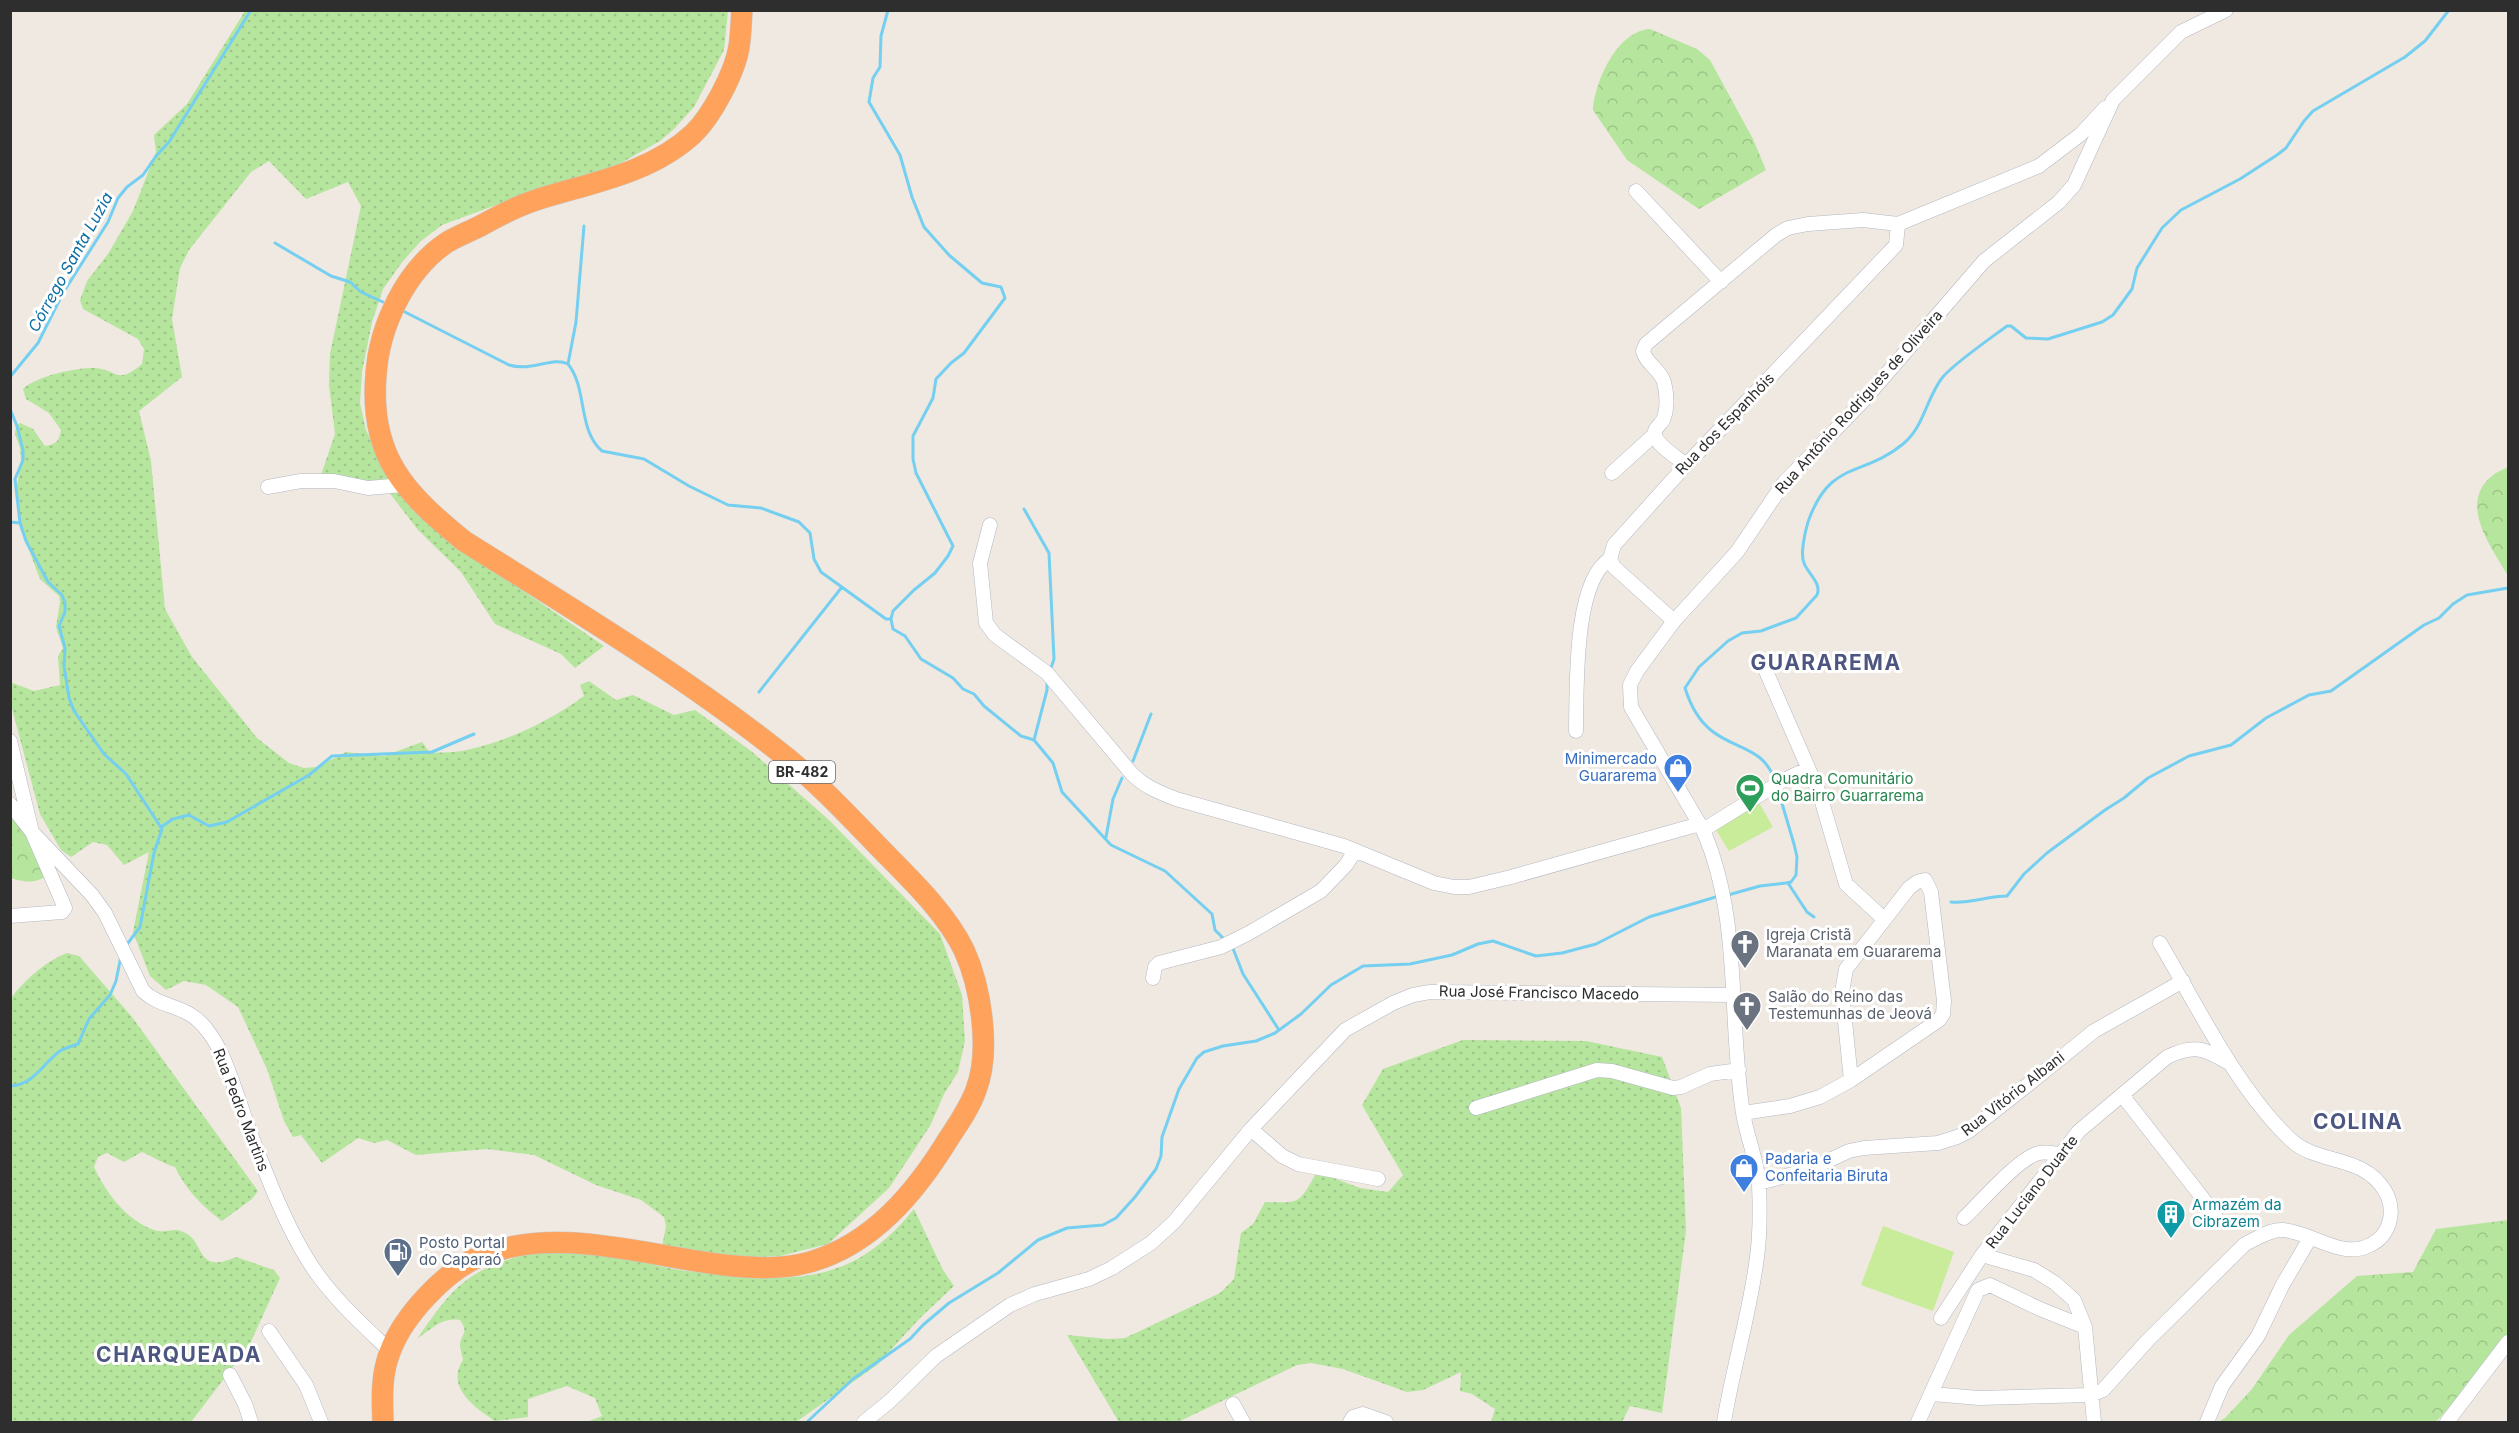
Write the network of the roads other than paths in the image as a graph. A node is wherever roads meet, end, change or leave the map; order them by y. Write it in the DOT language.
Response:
graph roads {
  1 [pos="742,10"];
  2 [pos="2226,10"];
  3 [pos="2113,100"];
  4 [pos="1636,191"];
  5 [pos="1898,224"];
  6 [pos="1721,282"];
  7 [pos="1655,434"];
  8 [pos="1686,465"];
  9 [pos="1612,473"];
  10 [pos="403,485"];
  11 [pos="268,487"];
  12 [pos="990,525"];
  13 [pos="1610,559"];
  14 [pos="1674,621"];
  15 [pos="1762,662"];
  16 [pos="1576,731"];
  17 [pos="10,741"];
  18 [pos="1807,769"];
  19 [pos="10,804"];
  20 [pos="1701,827"];
  21 [pos="32,832"];
  22 [pos="1355,851"];
  23 [pos="10,916"];
  24 [pos="1884,920"];
  25 [pos="2160,943"];
  26 [pos="1153,978"];
  27 [pos="2183,981"];
  28 [pos="1734,995"];
  29 [pos="2232,1065"];
  30 [pos="1739,1070"];
  31 [pos="1851,1080"];
  32 [pos="2122,1095"];
  33 [pos="1476,1108"];
  34 [pos="1743,1113"];
  35 [pos="1251,1129"];
  36 [pos="2060,1154"];
  37 [pos="1378,1179"];
  38 [pos="1759,1183"];
  39 [pos="2216,1214"];
  40 [pos="1964,1218"];
  41 [pos="2310,1238"];
  42 [pos="1982,1255"];
  43 [pos="1941,1318"];
  44 [pos="2085,1327"];
  45 [pos="269,1331"];
  46 [pos="2508,1342"];
  47 [pos="390,1351"];
  48 [pos="230,1375"];
  49 [pos="1932,1394"];
  50 [pos="2091,1395"];
  51 [pos="1233,1404"];
  52 [pos="251,1422"];
  53 [pos="321,1422"];
  54 [pos="383,1422"];
  55 [pos="864,1422"];
  56 [pos="1243,1422"];
  57 [pos="1350,1422"];
  58 [pos="1386,1422"];
  59 [pos="1724,1422"];
  60 [pos="1918,1422"];
  61 [pos="2094,1422"];
  62 [pos="2207,1422"];
  63 [pos="2447,1422"];
  1 -- 10 [label="highway, BR-482"];
  2 -- 3 [label="street"];
  3 -- 5 [label="street"];
  3 -- 14 [label="street, Rua Antônio Rodrigues de Oliveira"];
  4 -- 6 [label="street"];
  5 -- 6 [label="street"];
  5 -- 8 [label="street, Rua dos Espanhóis"];
  6 -- 7 [label="street"];
  7 -- 8 [label="street"];
  7 -- 9 [label="street"];
  8 -- 13 [label="street, Rua dos Espanhóis"];
  10 -- 11 [label="street"];
  10 -- 47 [label="highway, BR-482"];
  12 -- 22 [label="street"];
  13 -- 14 [label="street"];
  13 -- 16 [label="street, Rua dos Espanhóis"];
  14 -- 20 [label="street, Rua Antônio Rodrigues de Oliveira"];
  15 -- 18 [label="street"];
  17 -- 21 [label="street"];
  18 -- 20 [label="street"];
  18 -- 24 [label="street"];
  19 -- 21 [label="street, Rua Pedro Martins"];
  20 -- 22 [label="street"];
  20 -- 28 [label="street, Rua Antônio Rodrigues de Oliveira"];
  21 -- 23 [label="street"];
  21 -- 47 [label="street, Rua Pedro Martins"];
  22 -- 26 [label="street"];
  24 -- 31 [label="street"];
  24 -- 31 [label="street"];
  25 -- 27 [label="street"];
  27 -- 29 [label="street"];
  27 -- 38 [label="street, Rua Vitório Albani"];
  28 -- 30 [label="street, Rua Antônio Rodrigues de Oliveira"];
  28 -- 35 [label="street, Rua José Francisco Macedo"];
  29 -- 32 [label="street, Rua Luciano Duarte"];
  29 -- 41 [label="street"];
  30 -- 33 [label="street"];
  30 -- 34 [label="street, Rua Antônio Rodrigues de Oliveira"];
  31 -- 34 [label="street"];
  32 -- 36 [label="street, Rua Luciano Duarte"];
  32 -- 39 [label="street"];
  34 -- 38 [label="street, Rua Antônio Rodrigues de Oliveira"];
  35 -- 37 [label="street"];
  35 -- 55 [label="street, Rua José Francisco Macedo"];
  36 -- 40 [label="street"];
  36 -- 42 [label="street, Rua Luciano Duarte"];
  38 -- 59 [label="street, Rua Antônio Rodrigues de Oliveira"];
  41 -- 50 [label="street"];
  41 -- 62 [label="street"];
  42 -- 43 [label="street, Rua Luciano Duarte"];
  42 -- 44 [label="street"];
  44 -- 49 [label="street"];
  44 -- 50 [label="street"];
  45 -- 53 [label="street"];
  46 -- 63 [label="street"];
  47 -- 54 [label="highway, BR-482"];
  48 -- 52 [label="street"];
  49 -- 50 [label="street"];
  49 -- 60 [label="street"];
  50 -- 61 [label="street"];
  51 -- 56 [label="street"];
  57 -- 58 [label="street"];
}
